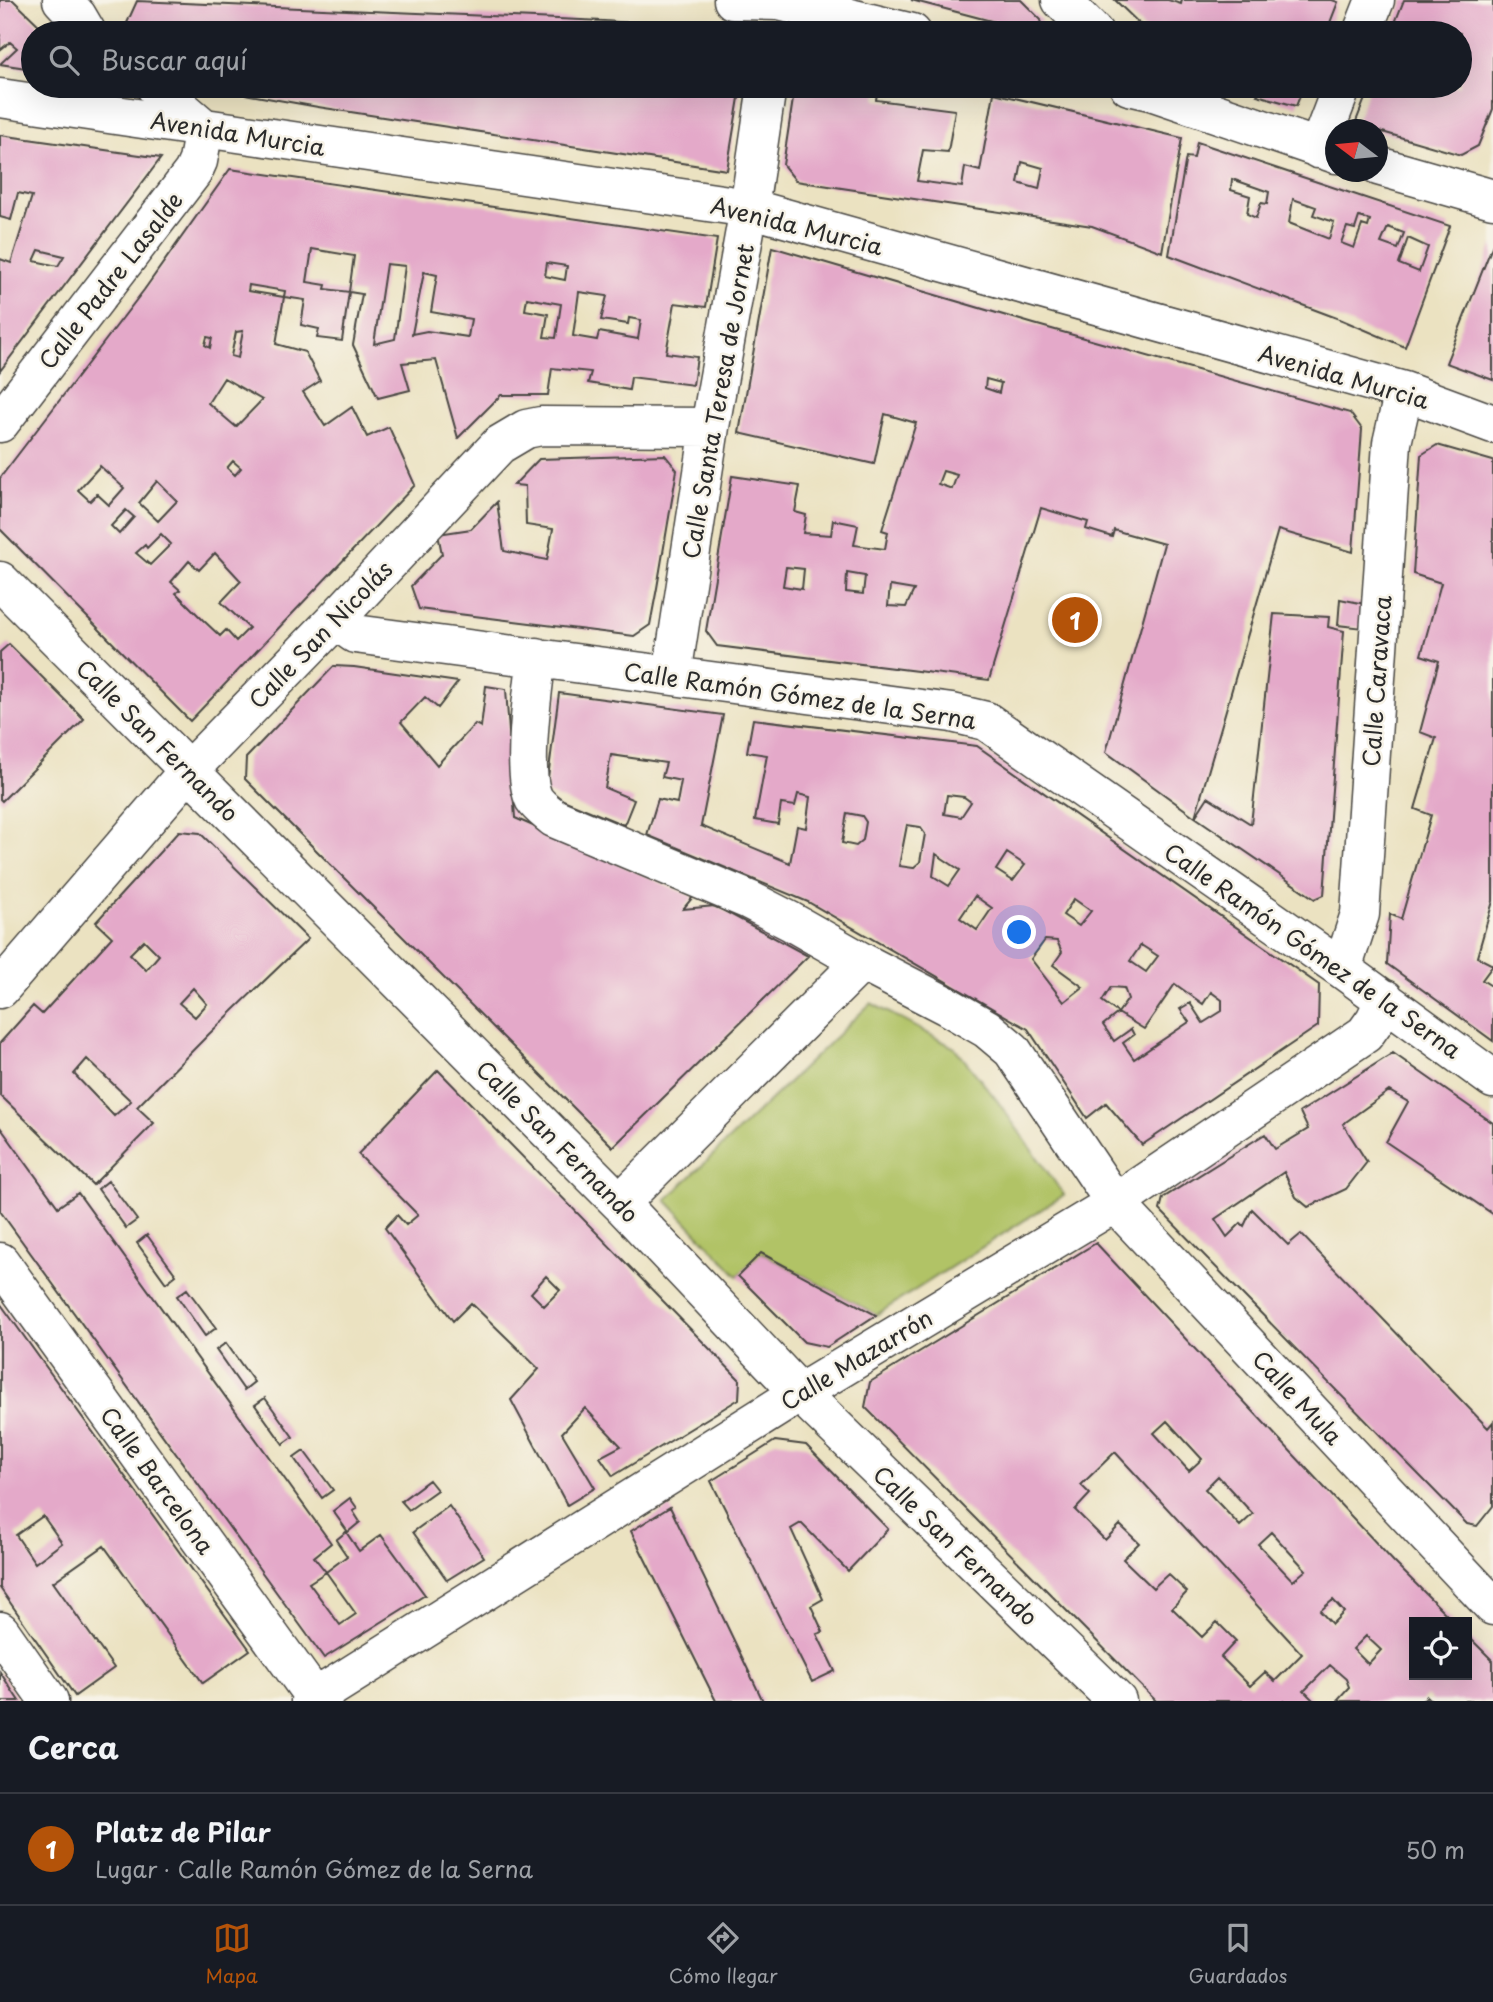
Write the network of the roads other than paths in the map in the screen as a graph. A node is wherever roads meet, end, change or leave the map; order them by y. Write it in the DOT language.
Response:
graph roads {
  1 [pos="733,0"];
  2 [pos="1061,0"];
  3 [pos="1375,0"];
  4 [pos="777,11"];
  5 [pos="838,21"];
  6 [pos="1082,21"];
  7 [pos="1367,21"];
  8 [pos="0,98"];
  9 [pos="94,98"];
  10 [pos="169,98"];
  11 [pos="765,98"];
  12 [pos="1171,98"];
  13 [pos="1339,98"];
  14 [pos="1334,119"];
  15 [pos="204,128"];
  16 [pos="1325,150"];
  17 [pos="1388,169"];
  18 [pos="1491,193"];
  19 [pos="749,208"];
  20 [pos="1404,391"];
  21 [pos="0,423"];
  22 [pos="1493,424"];
  23 [pos="710,428"];
  24 [pos="0,581"];
  25 [pos="335,620"];
  26 [pos="537,657"];
  27 [pos="672,675"];
  28 [pos="189,769"];
  29 [pos="862,962"];
  30 [pos="1342,969"];
  31 [pos="0,989"];
  32 [pos="1384,999"];
  33 [pos="1493,1079"];
  34 [pos="620,1203"];
  35 [pos="1115,1203"];
  36 [pos="0,1262"];
  37 [pos="800,1392"];
  38 [pos="1488,1591"];
  39 [pos="0,1631"];
  40 [pos="313,1700"];
  41 [pos="49,1701"];
  42 [pos="1116,1701"];
  1 -- 4 [label="street"];
  2 -- 6 [label="street"];
  3 -- 7 [label="street"];
  4 -- 5 [label="street"];
  8 -- 9 [label="street, Avenida Murcia"];
  9 -- 15 [label="street, Avenida Murcia"];
  10 -- 15 [label="street"];
  11 -- 19 [label="street, Calle Santa Teresa de Jornet"];
  12 -- 16 [label="street"];
  13 -- 14 [label="street"];
  15 -- 19 [label="street, Avenida Murcia"];
  15 -- 21 [label="street, Calle Padre Lasalde"];
  17 -- 18 [label="street"];
  19 -- 20 [label="street, Avenida Murcia"];
  19 -- 23 [label="street, Calle Santa Teresa de Jornet"];
  20 -- 22 [label="street, Avenida Murcia"];
  20 -- 30 [label="street, Calle Caravaca"];
  23 -- 25 [label="street, Calle San Nicolás"];
  23 -- 27 [label="street, Calle Santa Teresa de Jornet"];
  24 -- 28 [label="street, Calle San Fernando"];
  25 -- 26 [label="street, Calle Ramón Gómez de la Serna"];
  25 -- 28 [label="street, Calle San Nicolás"];
  26 -- 27 [label="street, Calle Ramón Gómez de la Serna"];
  26 -- 29 [label="street, Calle Mula"];
  27 -- 30 [label="street, Calle Ramón Gómez de la Serna"];
  28 -- 31 [label="street, Calle San Nicolás"];
  28 -- 34 [label="street, Calle San Fernando"];
  29 -- 34 [label="street"];
  29 -- 35 [label="street, Calle Mula"];
  30 -- 32 [label="street, Calle Ramón Gómez de la Serna"];
  32 -- 33 [label="street, Calle Ramón Gómez de la Serna"];
  32 -- 35 [label="street, Calle Mazarrón"];
  34 -- 37 [label="street, Calle San Fernando"];
  35 -- 37 [label="street, Calle Mazarrón"];
  35 -- 38 [label="street, Calle Mula"];
  36 -- 40 [label="street, Calle Barcelona"];
  37 -- 40 [label="street, Calle Mazarrón"];
  37 -- 42 [label="street, Calle San Fernando"];
  39 -- 41 [label="street"];
}
